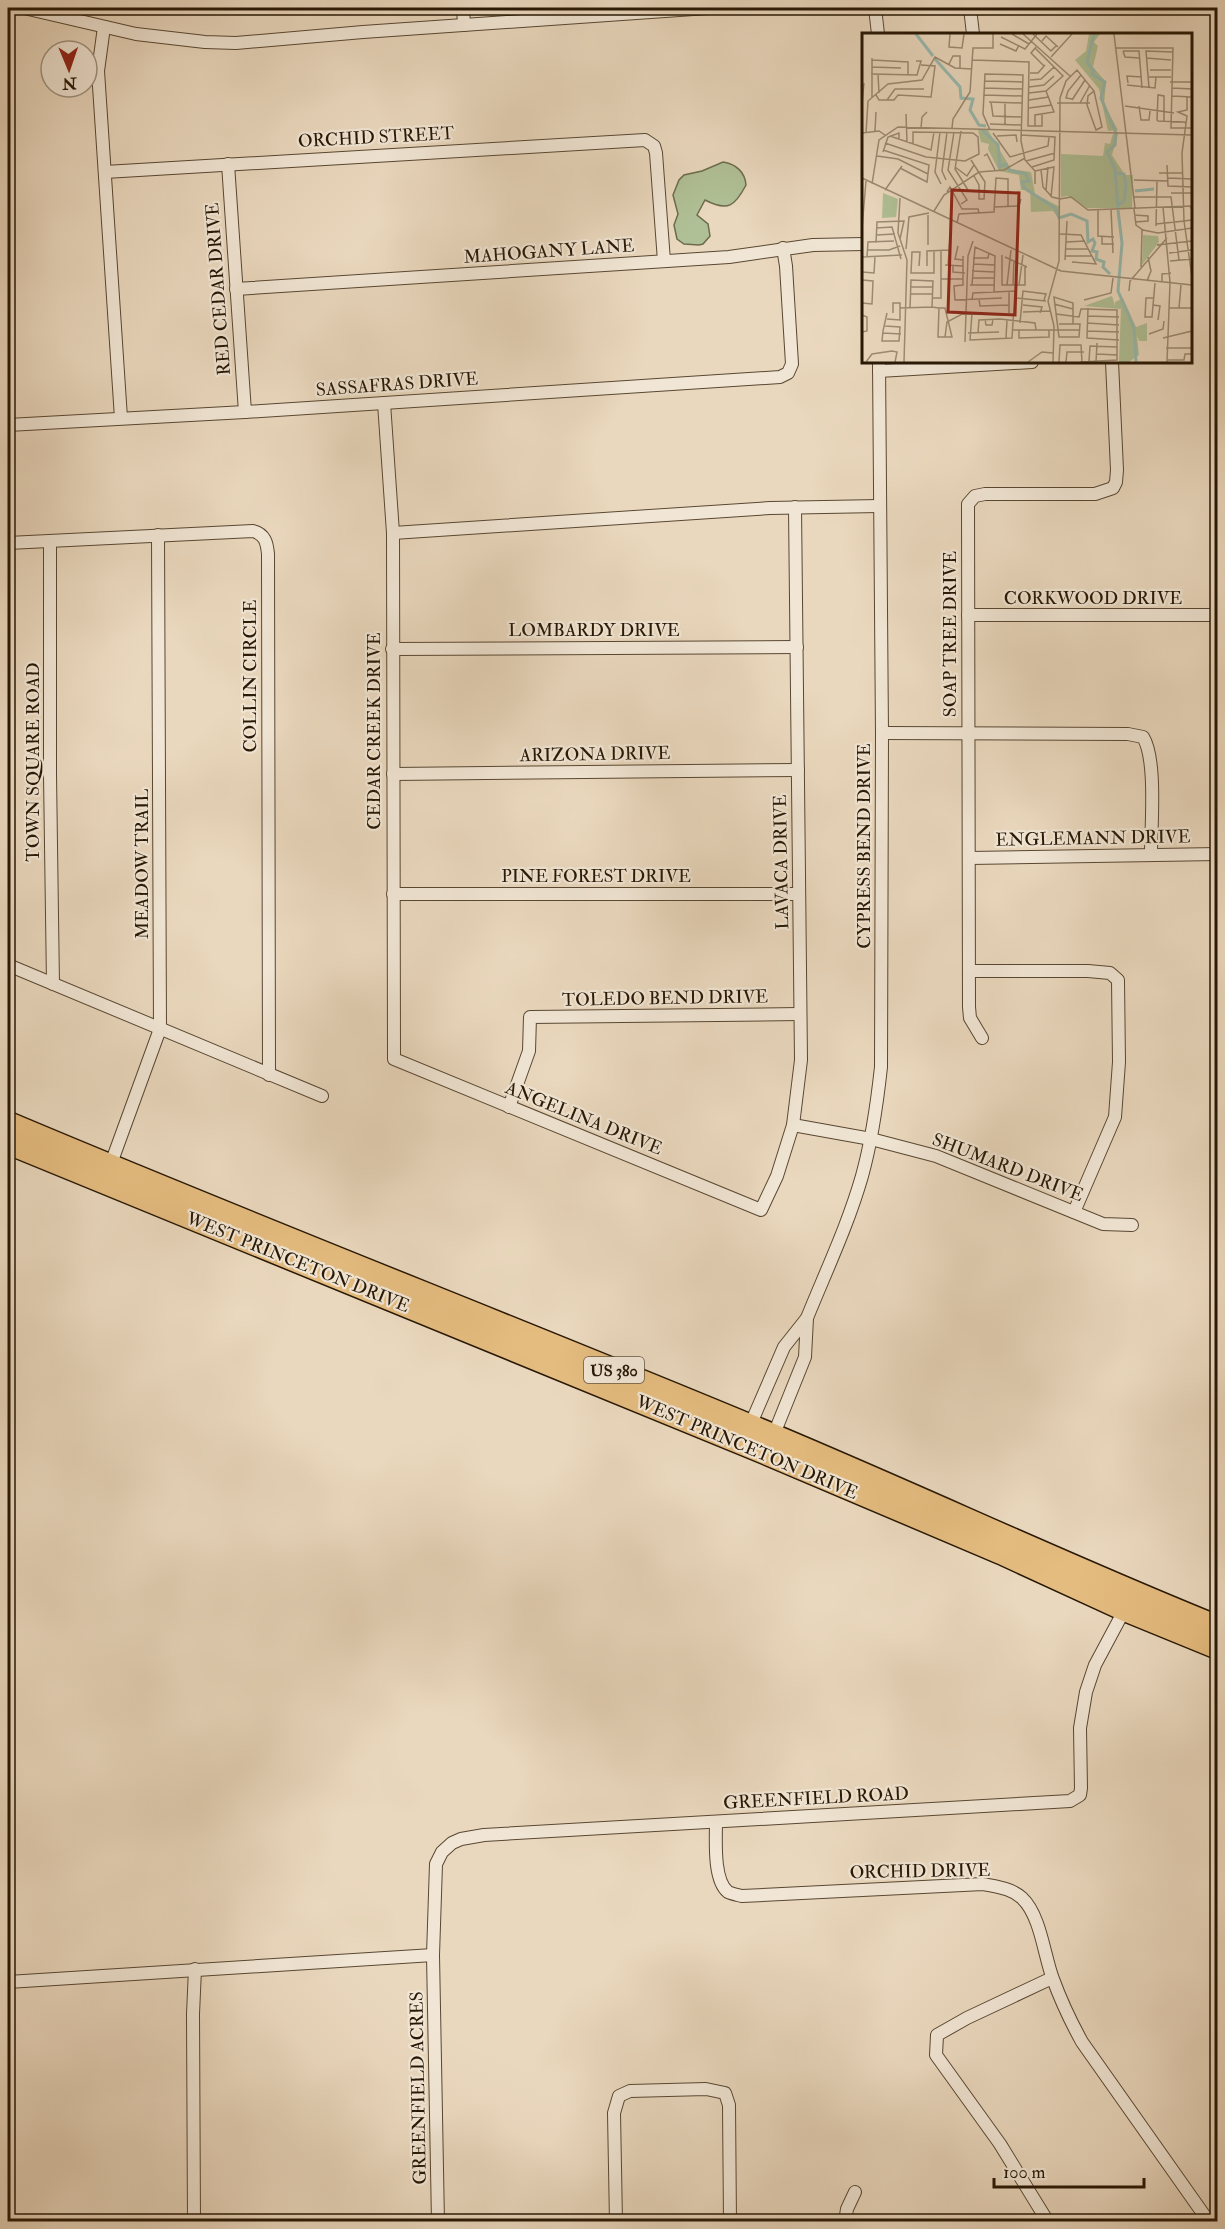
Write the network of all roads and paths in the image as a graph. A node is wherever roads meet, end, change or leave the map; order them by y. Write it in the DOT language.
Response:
graph roads {
  1 [pos="24,8"];
  2 [pos="464,8"];
  3 [pos="708,8"];
  4 [pos="875,8"];
  5 [pos="970,8"];
  6 [pos="464,25"];
  7 [pos="104,27"];
  8 [pos="878,33"];
  9 [pos="973,33"];
  10 [pos="228,164"];
  11 [pos="105,172"];
  12 [pos="862,244"];
  13 [pos="783,248"];
  14 [pos="663,261"];
  15 [pos="236,289"];
  16 [pos="994,363"];
  17 [pos="1112,363"];
  18 [pos="879,366"];
  19 [pos="384,403"];
  20 [pos="245,412"];
  21 [pos="121,418"];
  22 [pos="8,425"];
  23 [pos="879,506"];
  24 [pos="795,507"];
  25 [pos="393,533"];
  26 [pos="159,535"];
  27 [pos="50,541"];
  28 [pos="8,543"];
  29 [pos="968,615"];
  30 [pos="1218,615"];
  31 [pos="796,647"];
  32 [pos="392,649"];
  33 [pos="882,734"];
  34 [pos="969,735"];
  35 [pos="798,770"];
  36 [pos="393,774"];
  37 [pos="1151,854"];
  38 [pos="1218,854"];
  39 [pos="969,858"];
  40 [pos="393,894"];
  41 [pos="799,894"];
  42 [pos="8,965"];
  43 [pos="969,971"];
  44 [pos="53,984"];
  45 [pos="800,1014"];
  46 [pos="160,1029"];
  47 [pos="982,1038"];
  48 [pos="394,1059"];
  49 [pos="269,1075"];
  50 [pos="322,1096"];
  51 [pos="509,1107"];
  52 [pos="8,1123"];
  53 [pos="793,1125"];
  54 [pos="871,1139"];
  55 [pos="8,1143"];
  56 [pos="107,1174"];
  57 [pos="761,1210"];
  58 [pos="1074,1212"];
  59 [pos="1132,1225"];
  60 [pos="807,1318"];
  61 [pos="747,1435"];
  62 [pos="770,1445"];
  63 [pos="1129,1601"];
  64 [pos="1218,1627"];
  65 [pos="1218,1648"];
  66 [pos="716,1822"];
  67 [pos="553,1831"];
  68 [pos="433,1955"];
  69 [pos="195,1969"];
  70 [pos="1052,1978"];
  71 [pos="8,1982"];
  72 [pos="855,2193"];
  73 [pos="194,2222"];
  74 [pos="438,2222"];
  75 [pos="616,2222"];
  76 [pos="730,2222"];
  77 [pos="845,2222"];
  78 [pos="1048,2222"];
  79 [pos="1209,2222"];
  1 -- 7 [label="street"];
  2 -- 6 [label="street"];
  3 -- 6 [label="street"];
  4 -- 8 [label="street"];
  5 -- 9 [label="street"];
  6 -- 7 [label="street"];
  7 -- 11 [label="street"];
  10 -- 11 [label="street, ORCHID STREET"];
  10 -- 14 [label="street, ORCHID STREET"];
  10 -- 15 [label="street, RED CEDAR DRIVE"];
  11 -- 21 [label="street"];
  12 -- 13 [label="street, MAHOGANY LANE"];
  13 -- 14 [label="street, MAHOGANY LANE"];
  13 -- 19 [label="street, SASSAFRAS DRIVE"];
  14 -- 15 [label="street, MAHOGANY LANE"];
  15 -- 20 [label="street, RED CEDAR DRIVE"];
  16 -- 18 [label="street"];
  17 -- 29 [label="street, SOAP TREE DRIVE"];
  18 -- 23 [label="street, CYPRESS BEND DRIVE"];
  19 -- 20 [label="street, SASSAFRAS DRIVE"];
  19 -- 25 [label="street, CEDAR CREEK DRIVE"];
  20 -- 21 [label="street, SASSAFRAS DRIVE"];
  21 -- 22 [label="street, SASSAFRAS DRIVE"];
  23 -- 24 [label="street"];
  23 -- 33 [label="street, CYPRESS BEND DRIVE"];
  24 -- 25 [label="street"];
  24 -- 31 [label="street, LAVACA DRIVE"];
  25 -- 32 [label="street, CEDAR CREEK DRIVE"];
  26 -- 27 [label="street, COLLIN CIRCLE"];
  26 -- 46 [label="street, MEADOW TRAIL"];
  26 -- 49 [label="street, COLLIN CIRCLE"];
  27 -- 28 [label="street, COLLIN CIRCLE"];
  27 -- 44 [label="street, TOWN SQUARE ROAD"];
  29 -- 30 [label="street, CORKWOOD DRIVE"];
  29 -- 34 [label="street, SOAP TREE DRIVE"];
  31 -- 32 [label="street, LOMBARDY DRIVE"];
  31 -- 35 [label="street, LAVACA DRIVE"];
  32 -- 36 [label="street, CEDAR CREEK DRIVE"];
  33 -- 34 [label="street"];
  33 -- 54 [label="street, CYPRESS BEND DRIVE"];
  34 -- 37 [label="street"];
  34 -- 39 [label="street, SOAP TREE DRIVE"];
  35 -- 36 [label="street, ARIZONA DRIVE"];
  35 -- 41 [label="street, LAVACA DRIVE"];
  36 -- 40 [label="street, CEDAR CREEK DRIVE"];
  37 -- 38 [label="street, ENGLEMANN DRIVE"];
  37 -- 39 [label="street, ENGLEMANN DRIVE"];
  39 -- 43 [label="street, SOAP TREE DRIVE"];
  40 -- 41 [label="street, PINE FOREST DRIVE"];
  40 -- 48 [label="street, CEDAR CREEK DRIVE"];
  41 -- 45 [label="street, LAVACA DRIVE"];
  42 -- 44 [label="street"];
  43 -- 47 [label="street, SOAP TREE DRIVE"];
  43 -- 58 [label="street"];
  44 -- 46 [label="street"];
  45 -- 51 [label="street, TOLEDO BEND DRIVE"];
  45 -- 53 [label="street, LAVACA DRIVE"];
  46 -- 49 [label="street"];
  46 -- 56 [label="street, MEADOW TRAIL"];
  48 -- 51 [label="street, ANGELINA DRIVE"];
  49 -- 50 [label="street"];
  51 -- 57 [label="street, ANGELINA DRIVE"];
  52 -- 56 [label="highway, WEST PRINCETON DRIVE / US 380"];
  53 -- 54 [label="street, SHUMARD DRIVE"];
  53 -- 57 [label="street, LAVACA DRIVE"];
  54 -- 58 [label="street, SHUMARD DRIVE"];
  54 -- 60 [label="street, CYPRESS BEND DRIVE"];
  55 -- 56 [label="highway, WEST PRINCETON DRIVE / US 380"];
  56 -- 61 [label="highway, WEST PRINCETON DRIVE / US 380"];
  58 -- 59 [label="street, SHUMARD DRIVE"];
  60 -- 61 [label="street, CYPRESS BEND DRIVE"];
  60 -- 62 [label="street, CYPRESS BEND DRIVE"];
  61 -- 62 [label="highway, WEST PRINCETON DRIVE / US 380"];
  62 -- 63 [label="highway, WEST PRINCETON DRIVE / US 380"];
  63 -- 64 [label="highway, WEST PRINCETON DRIVE / US 380"];
  63 -- 65 [label="highway, WEST PRINCETON DRIVE / US 380"];
  63 -- 66 [label="street, GREENFIELD ROAD"];
  66 -- 67 [label="street, GREENFIELD ROAD"];
  66 -- 70 [label="street, ORCHID DRIVE"];
  67 -- 68 [label="street, GREENFIELD ACRES"];
  68 -- 69 [label="street"];
  68 -- 74 [label="street, GREENFIELD ACRES"];
  69 -- 71 [label="street"];
  69 -- 73 [label="street"];
  70 -- 78 [label="street"];
  70 -- 79 [label="street, ORCHID DRIVE"];
  72 -- 77 [label="street"];
  75 -- 76 [label="street"];
}
